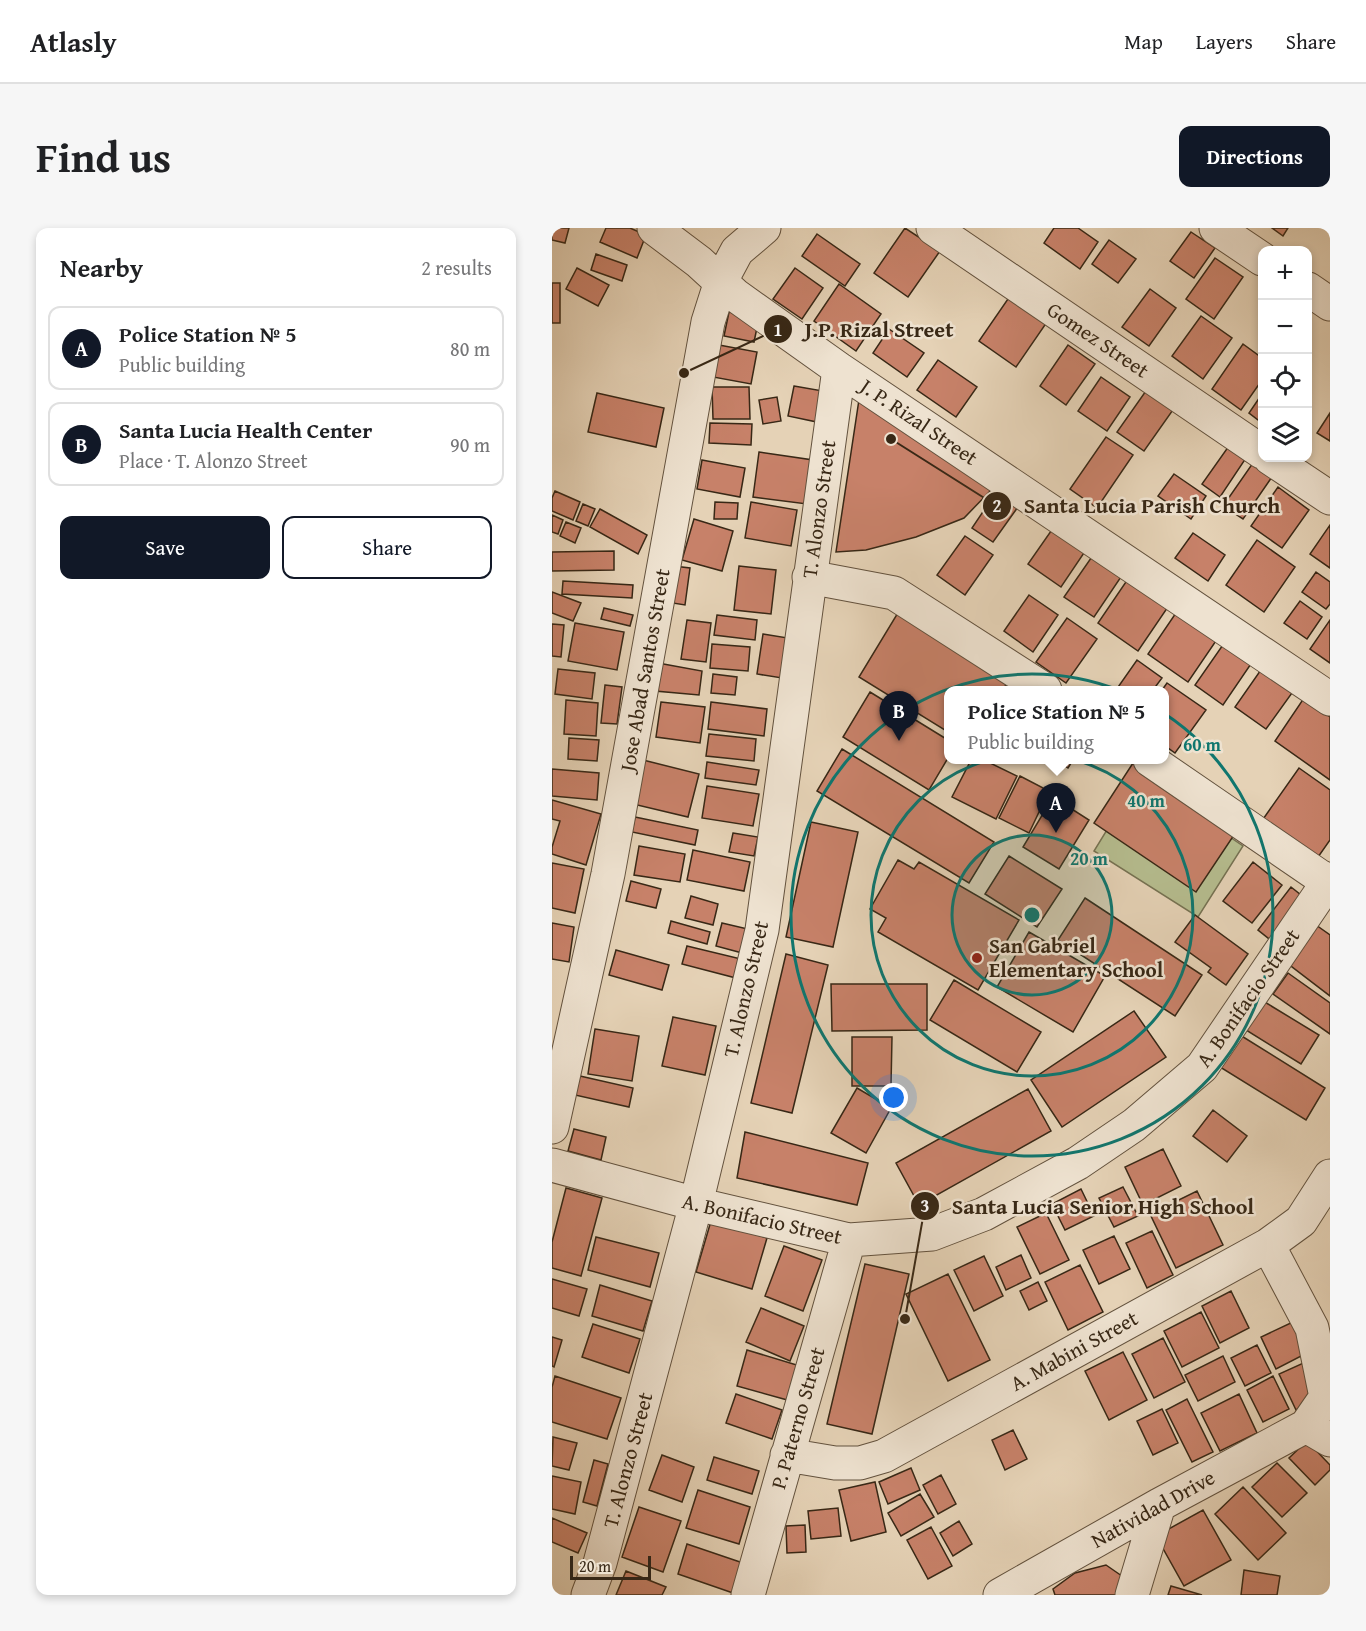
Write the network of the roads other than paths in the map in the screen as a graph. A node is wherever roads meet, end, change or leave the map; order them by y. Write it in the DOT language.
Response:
graph roads {
  1 [pos="654,228"];
  2 [pos="764,228"];
  3 [pos="933,228"];
  4 [pos="1216,228"];
  5 [pos="1258,256"];
  6 [pos="721,281"];
  7 [pos="1312,292"];
  8 [pos="1330,304"];
  9 [pos="840,369"];
  10 [pos="1258,449"];
  11 [pos="1276,462"];
  12 [pos="1330,498"];
  13 [pos="809,577"];
  14 [pos="1039,686"];
  15 [pos="1330,699"];
  16 [pos="1157,764"];
  17 [pos="1329,881"];
  18 [pos="552,1127"];
  19 [pos="552,1165"];
  20 [pos="1330,1176"];
  21 [pos="696,1204"];
  22 [pos="849,1240"];
  23 [pos="1268,1245"];
  24 [pos="1318,1433"];
  25 [pos="788,1455"];
  26 [pos="1159,1505"];
  27 [pos="588,1595"];
  28 [pos="748,1595"];
  29 [pos="1000,1595"];
  30 [pos="1132,1595"];
  1 -- 6 [label="street, J. P. Rizal Street"];
  2 -- 6 [label="street, Jose Abad Santos Street"];
  3 -- 10 [label="street, Gomez Street"];
  4 -- 5 [label="street"];
  6 -- 9 [label="street, J. P. Rizal Street"];
  6 -- 18 [label="street, Jose Abad Santos Street"];
  7 -- 8 [label="street"];
  9 -- 13 [label="street, T. Alonzo Street"];
  9 -- 15 [label="street, J. P. Rizal Street"];
  11 -- 12 [label="street"];
  13 -- 14 [label="street"];
  13 -- 21 [label="street, T. Alonzo Street"];
  16 -- 17 [label="street"];
  17 -- 22 [label="street, A. Bonifacio Street"];
  19 -- 21 [label="street, A. Bonifacio Street"];
  20 -- 23 [label="street, A. Mabini Street"];
  21 -- 22 [label="street, A. Bonifacio Street"];
  21 -- 27 [label="street, T. Alonzo Street"];
  22 -- 25 [label="street, P. Paterno Street"];
  23 -- 24 [label="street"];
  23 -- 25 [label="street, A. Mabini Street"];
  24 -- 26 [label="street, Natividad Drive"];
  25 -- 28 [label="street, P. Paterno Street"];
  26 -- 29 [label="street, Natividad Drive"];
  26 -- 30 [label="street"];
}
